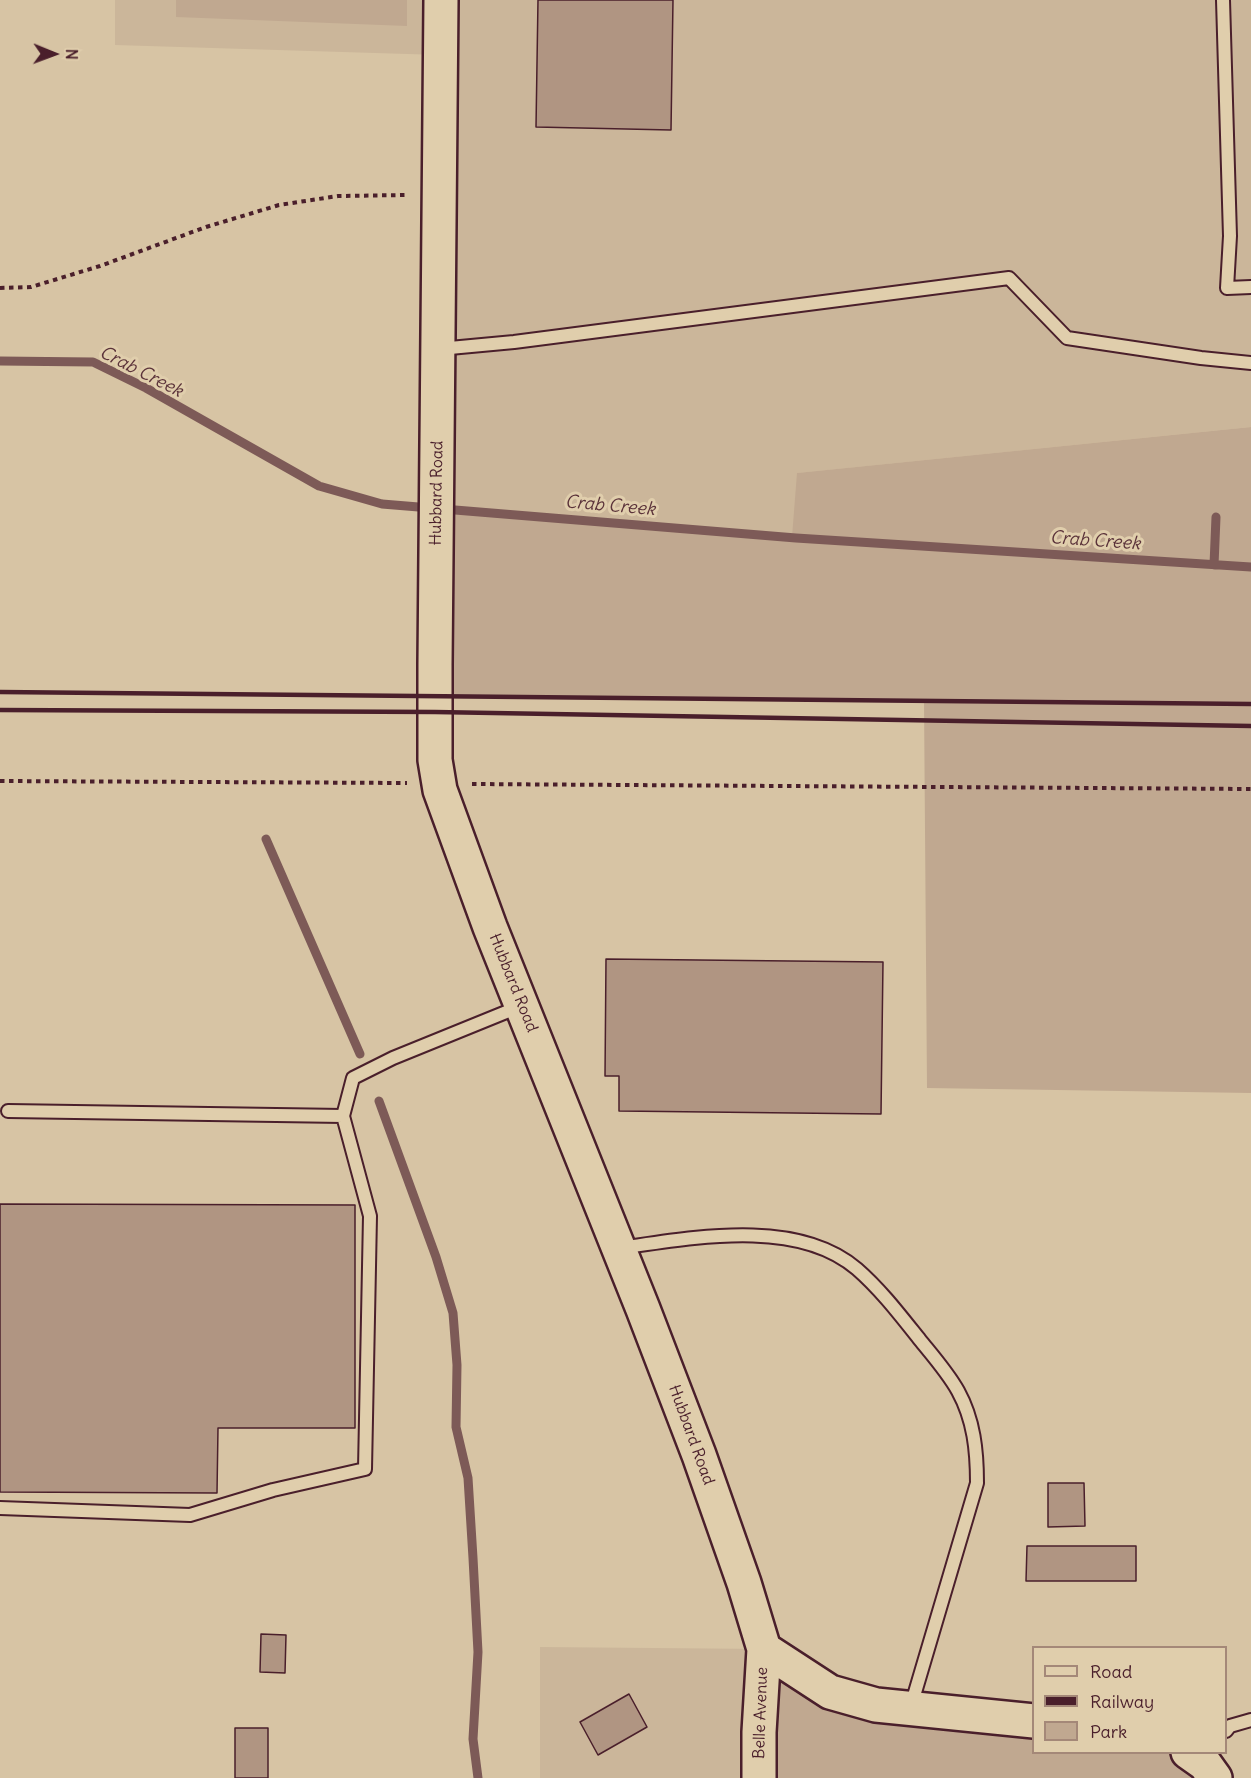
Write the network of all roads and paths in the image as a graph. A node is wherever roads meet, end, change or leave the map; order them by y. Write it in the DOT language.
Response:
graph roads {
  1 [pos="441,0"];
  2 [pos="1223,0"];
  3 [pos="440,195"];
  4 [pos="1251,287"];
  5 [pos="0,288"];
  6 [pos="438,349"];
  7 [pos="1251,363"];
  8 [pos="0,781"];
  9 [pos="439,784"];
  10 [pos="1251,789"];
  11 [pos="522,1006"];
  12 [pos="8,1111"];
  13 [pos="343,1116"];
  14 [pos="618,1248"];
  15 [pos="0,1508"];
  16 [pos="764,1649"];
  17 [pos="910,1709"];
  18 [pos="1251,1720"];
  19 [pos="1032,1721"];
  20 [pos="1227,1730"];
  21 [pos="759,1778"];
  1 -- 3 [label="street, Hubbard Road"];
  2 -- 4 [label="lane"];
  3 -- 5 [label="path"];
  3 -- 6 [label="street, Hubbard Road"];
  6 -- 7 [label="lane"];
  6 -- 9 [label="street, Hubbard Road"];
  8 -- 9 [label="path"];
  9 -- 10 [label="path"];
  9 -- 11 [label="street, Hubbard Road"];
  11 -- 13 [label="lane"];
  11 -- 14 [label="street, Hubbard Road"];
  12 -- 13 [label="lane"];
  13 -- 15 [label="lane"];
  14 -- 16 [label="street, Hubbard Road"];
  14 -- 17 [label="lane"];
  16 -- 17 [label="street"];
  16 -- 21 [label="street, Belle Avenue"];
  17 -- 19 [label="street"];
  18 -- 20 [label="lane"];
}
